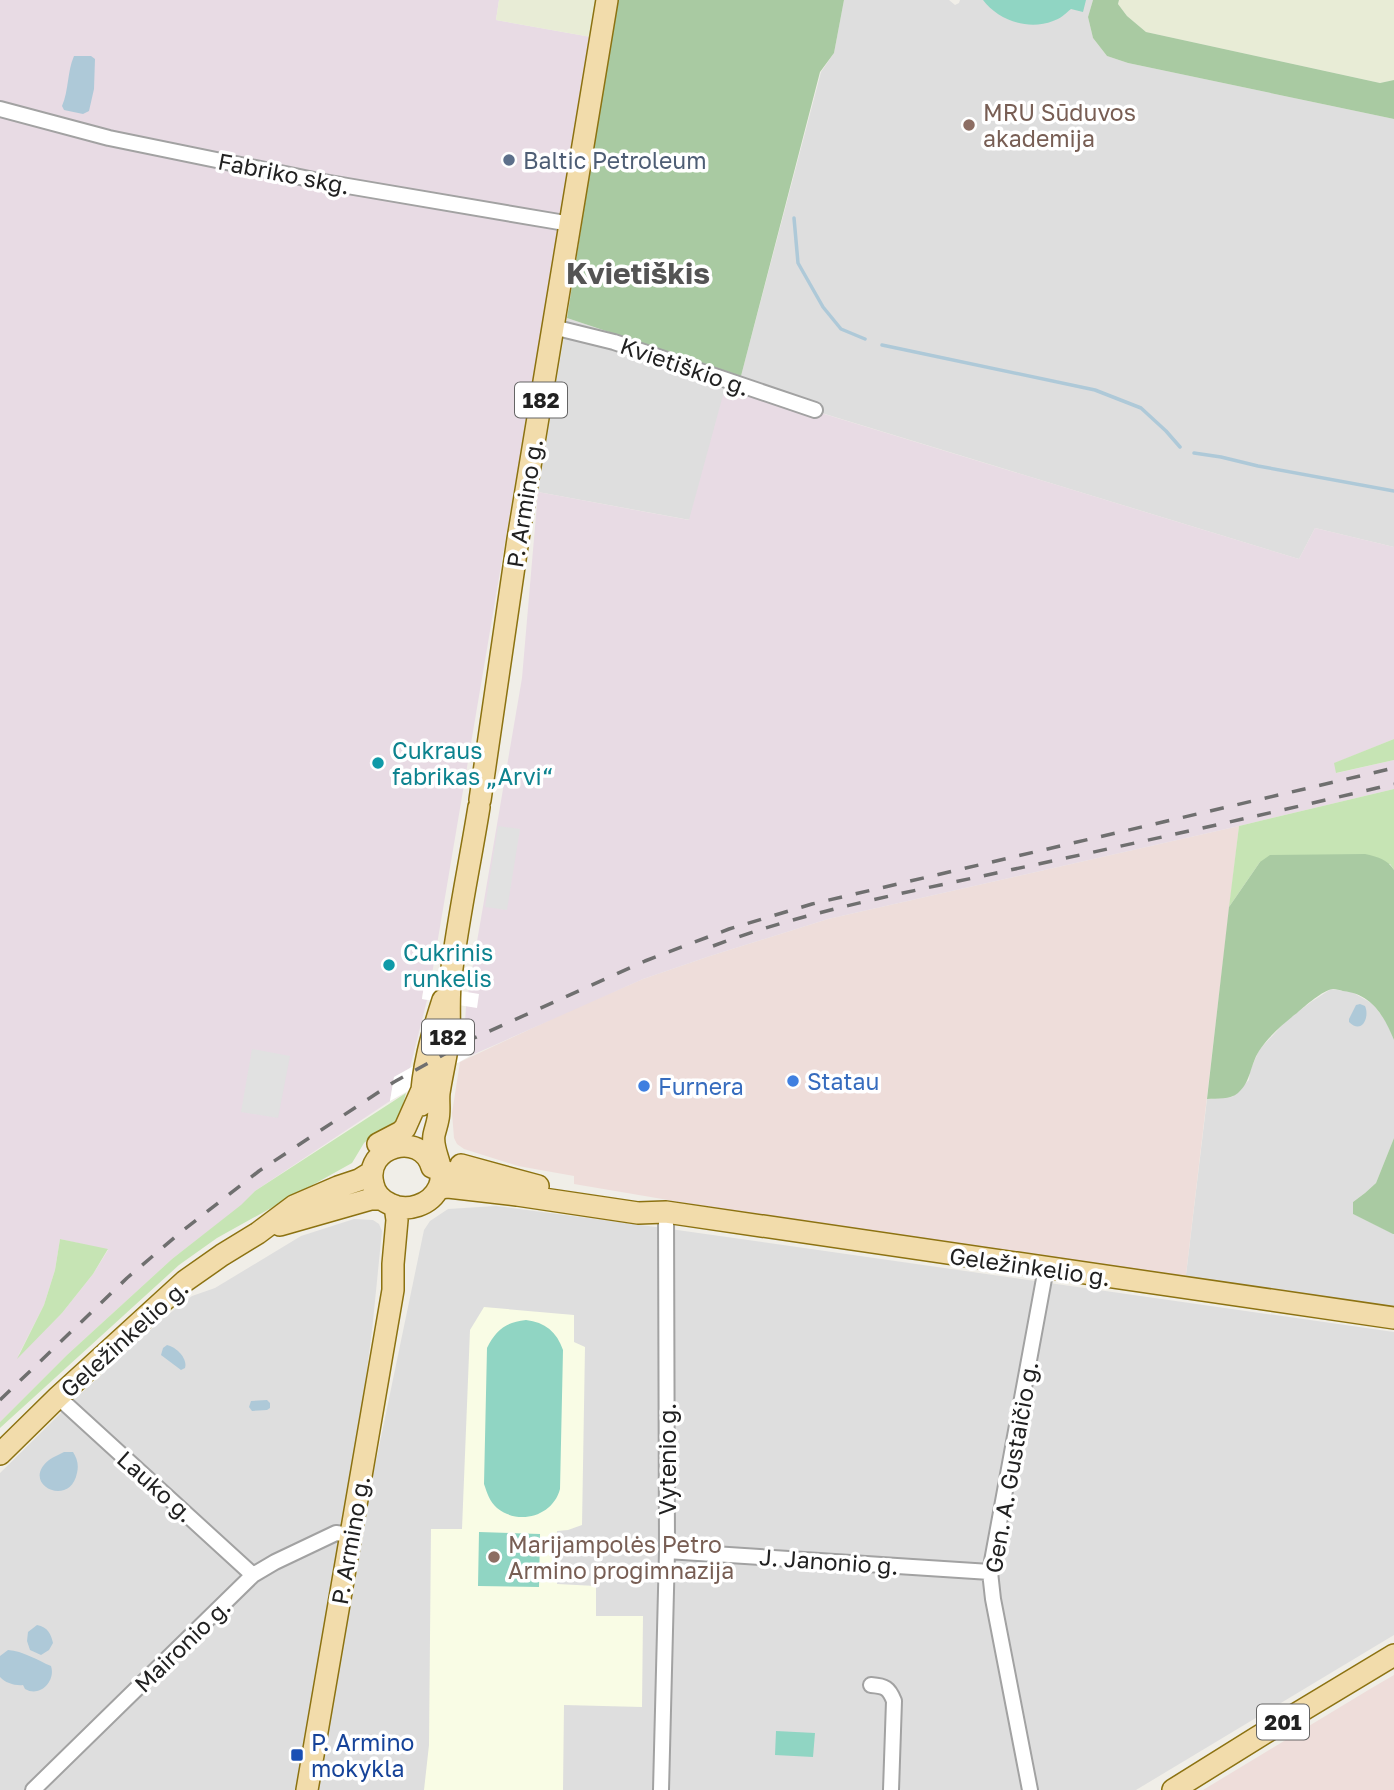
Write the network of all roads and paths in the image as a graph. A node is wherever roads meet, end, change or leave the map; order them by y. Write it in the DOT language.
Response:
graph roads {
  1 [pos="607,0"];
  2 [pos="0,110"];
  3 [pos="571,224"];
  4 [pos="553,327"];
  5 [pos="815,410"];
  6 [pos="430,1094"];
  7 [pos="430,1164"];
  8 [pos="392,1195"];
  9 [pos="666,1212"];
  10 [pos="295,1213"];
  11 [pos="1046,1268"];
  12 [pos="1394,1318"];
  13 [pos="58,1397"];
  14 [pos="0,1454"];
  15 [pos="351,1535"];
  16 [pos="667,1551"];
  17 [pos="990,1572"];
  18 [pos="253,1575"];
  19 [pos="1394,1655"];
  20 [pos="872,1685"];
  21 [pos="33,1790"];
  22 [pos="307,1790"];
  23 [pos="661,1790"];
  24 [pos="891,1790"];
  25 [pos="1030,1790"];
  26 [pos="1173,1790"];
  1 -- 3 [label="main road, P. Armino g. / 182"];
  2 -- 3 [label="street, Fabriko skg."];
  3 -- 4 [label="main road, P. Armino g. / 182"];
  4 -- 5 [label="street, Kvietiškio g."];
  4 -- 6 [label="main road, P. Armino g. / 182"];
  6 -- 7 [label="main road, P. Armino g."];
  6 -- 7 [label="main road, P. Armino g. / 182"];
  6 -- 10 [label="main road"];
  7 -- 8 [label="main road"];
  7 -- 8 [label="main road"];
  7 -- 9 [label="main road, Geležinkelio g."];
  7 -- 9 [label="main road, Geležinkelio g."];
  8 -- 10 [label="main road, Geležinkelio g."];
  8 -- 15 [label="main road, P. Armino g."];
  9 -- 11 [label="main road, Geležinkelio g."];
  9 -- 16 [label="street, Vytenio g."];
  10 -- 13 [label="main road, Geležinkelio g."];
  11 -- 12 [label="main road, Geležinkelio g."];
  11 -- 17 [label="street, Gen. A. Gustaičio g."];
  13 -- 14 [label="main road, Geležinkelio g."];
  13 -- 18 [label="street, Lauko g."];
  15 -- 18 [label="street, Maironio g."];
  15 -- 22 [label="main road, P. Armino g."];
  16 -- 17 [label="street, J. Janonio g."];
  16 -- 23 [label="street, Vytenio g."];
  17 -- 25 [label="street, Gen. A. Gustaičio g."];
  18 -- 21 [label="street, Maironio g."];
  19 -- 26 [label="main road, 201"];
  20 -- 24 [label="street"];
}
